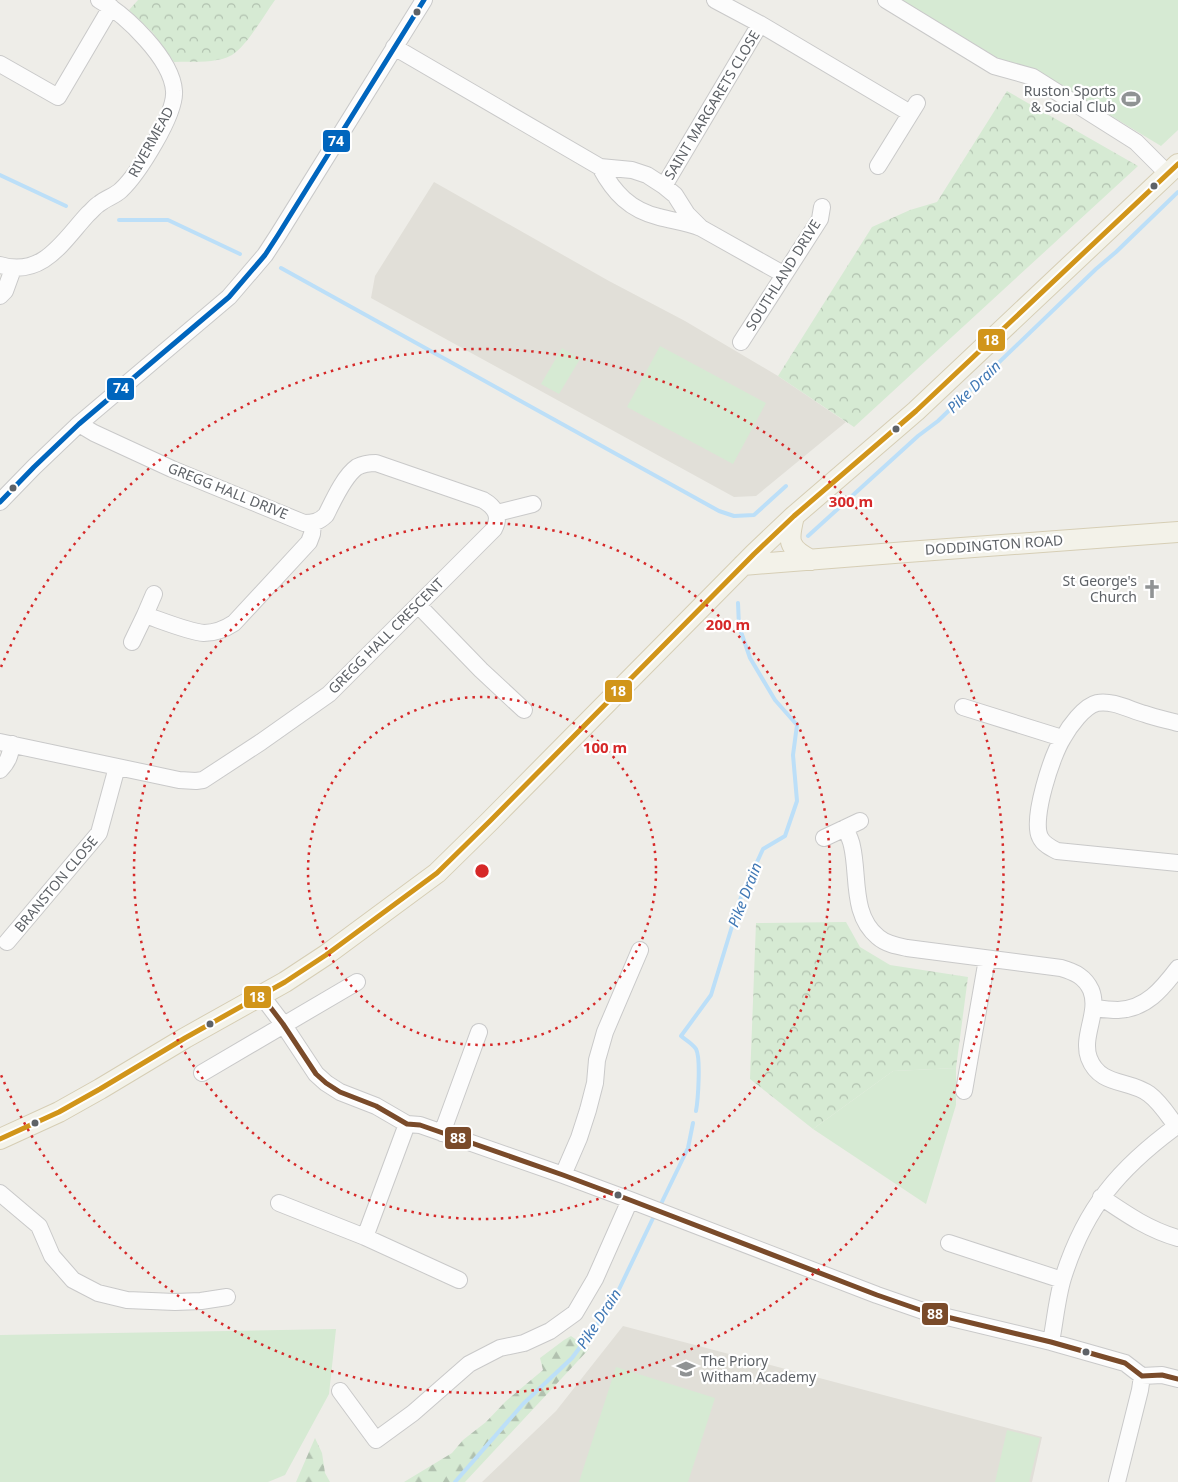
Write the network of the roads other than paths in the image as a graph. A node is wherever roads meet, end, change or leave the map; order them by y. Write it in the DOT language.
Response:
graph roads {
  1 [pos="424,0"];
  2 [pos="715,0"];
  3 [pos="886,0"];
  4 [pos="105,3"];
  5 [pos="760,24"];
  6 [pos="394,47"];
  7 [pos="0,64"];
  8 [pos="878,166"];
  9 [pos="600,167"];
  10 [pos="1173,169"];
  11 [pos="664,186"];
  12 [pos="822,207"];
  13 [pos="701,228"];
  14 [pos="6,267"];
  15 [pos="783,274"];
  16 [pos="0,296"];
  17 [pos="741,342"];
  18 [pos="79,424"];
  19 [pos="0,502"];
  20 [pos="534,504"];
  21 [pos="497,513"];
  22 [pos="794,516"];
  23 [pos="313,523"];
  24 [pos="1178,532"];
  25 [pos="811,560"];
  26 [pos="743,565"];
  27 [pos="154,594"];
  28 [pos="418,605"];
  29 [pos="145,615"];
  30 [pos="132,642"];
  31 [pos="963,707"];
  32 [pos="524,710"];
  33 [pos="1178,723"];
  34 [pos="1062,738"];
  35 [pos="6,743"];
  36 [pos="117,767"];
  37 [pos="0,770"];
  38 [pos="860,820"];
  39 [pos="845,828"];
  40 [pos="824,838"];
  41 [pos="1178,862"];
  42 [pos="7,942"];
  43 [pos="640,950"];
  44 [pos="987,959"];
  45 [pos="1178,968"];
  46 [pos="357,982"];
  47 [pos="262,995"];
  48 [pos="1094,1008"];
  49 [pos="283,1024"];
  50 [pos="479,1032"];
  51 [pos="202,1073"];
  52 [pos="964,1091"];
  53 [pos="407,1124"];
  54 [pos="1177,1125"];
  55 [pos="442,1133"];
  56 [pos="0,1139"];
  57 [pos="563,1175"];
  58 [pos="0,1193"];
  59 [pos="1101,1197"];
  60 [pos="634,1201"];
  61 [pos="279,1202"];
  62 [pos="365,1236"];
  63 [pos="1178,1238"];
  64 [pos="950,1243"];
  65 [pos="459,1280"];
  66 [pos="1062,1280"];
  67 [pos="227,1298"];
  68 [pos="1051,1342"];
  69 [pos="1142,1376"];
  70 [pos="1178,1379"];
  71 [pos="340,1391"];
  72 [pos="1117,1482"];
  1 -- 6 [label="street"];
  2 -- 5 [label="street"];
  3 -- 10 [label="street"];
  4 -- 7 [label="street, RIVERMEAD"];
  4 -- 14 [label="street, RIVERMEAD"];
  5 -- 8 [label="street"];
  5 -- 11 [label="street, SAINT MARGARETS CLOSE"];
  6 -- 9 [label="street"];
  6 -- 18 [label="street"];
  9 -- 11 [label="street"];
  9 -- 13 [label="street"];
  10 -- 22 [label="main road"];
  11 -- 13 [label="street"];
  12 -- 15 [label="street, SOUTHLAND DRIVE"];
  13 -- 15 [label="street"];
  14 -- 16 [label="street, RIVERMEAD"];
  15 -- 17 [label="street, SOUTHLAND DRIVE"];
  18 -- 19 [label="street"];
  18 -- 23 [label="street, GREGG HALL DRIVE"];
  20 -- 21 [label="street"];
  21 -- 23 [label="street"];
  21 -- 28 [label="street, GREGG HALL CRESCENT"];
  22 -- 25 [label="main road"];
  22 -- 26 [label="main road"];
  23 -- 29 [label="street"];
  24 -- 25 [label="main road, DODDINGTON ROAD"];
  25 -- 26 [label="main road, DODDINGTON ROAD"];
  26 -- 47 [label="main road"];
  27 -- 29 [label="street"];
  28 -- 32 [label="street"];
  28 -- 36 [label="street, GREGG HALL CRESCENT"];
  29 -- 30 [label="street"];
  31 -- 34 [label="street"];
  33 -- 34 [label="street"];
  34 -- 41 [label="street"];
  35 -- 36 [label="street, GREGG HALL CRESCENT"];
  35 -- 37 [label="street"];
  36 -- 42 [label="street, BRANSTON CLOSE"];
  38 -- 39 [label="street"];
  39 -- 40 [label="street"];
  39 -- 44 [label="street"];
  43 -- 57 [label="street"];
  44 -- 48 [label="street"];
  44 -- 52 [label="street"];
  45 -- 48 [label="street"];
  46 -- 49 [label="street"];
  47 -- 49 [label="street"];
  47 -- 56 [label="main road"];
  48 -- 54 [label="street"];
  49 -- 51 [label="street"];
  49 -- 53 [label="street"];
  50 -- 55 [label="street"];
  53 -- 55 [label="street"];
  53 -- 62 [label="street"];
  54 -- 59 [label="street"];
  55 -- 57 [label="street"];
  57 -- 60 [label="street"];
  58 -- 67 [label="street"];
  59 -- 63 [label="street"];
  59 -- 66 [label="street"];
  60 -- 68 [label="street"];
  60 -- 71 [label="street"];
  61 -- 62 [label="street"];
  62 -- 65 [label="street"];
  64 -- 66 [label="street"];
  66 -- 68 [label="street"];
  68 -- 69 [label="street"];
  69 -- 70 [label="street"];
  69 -- 72 [label="street"];
}
